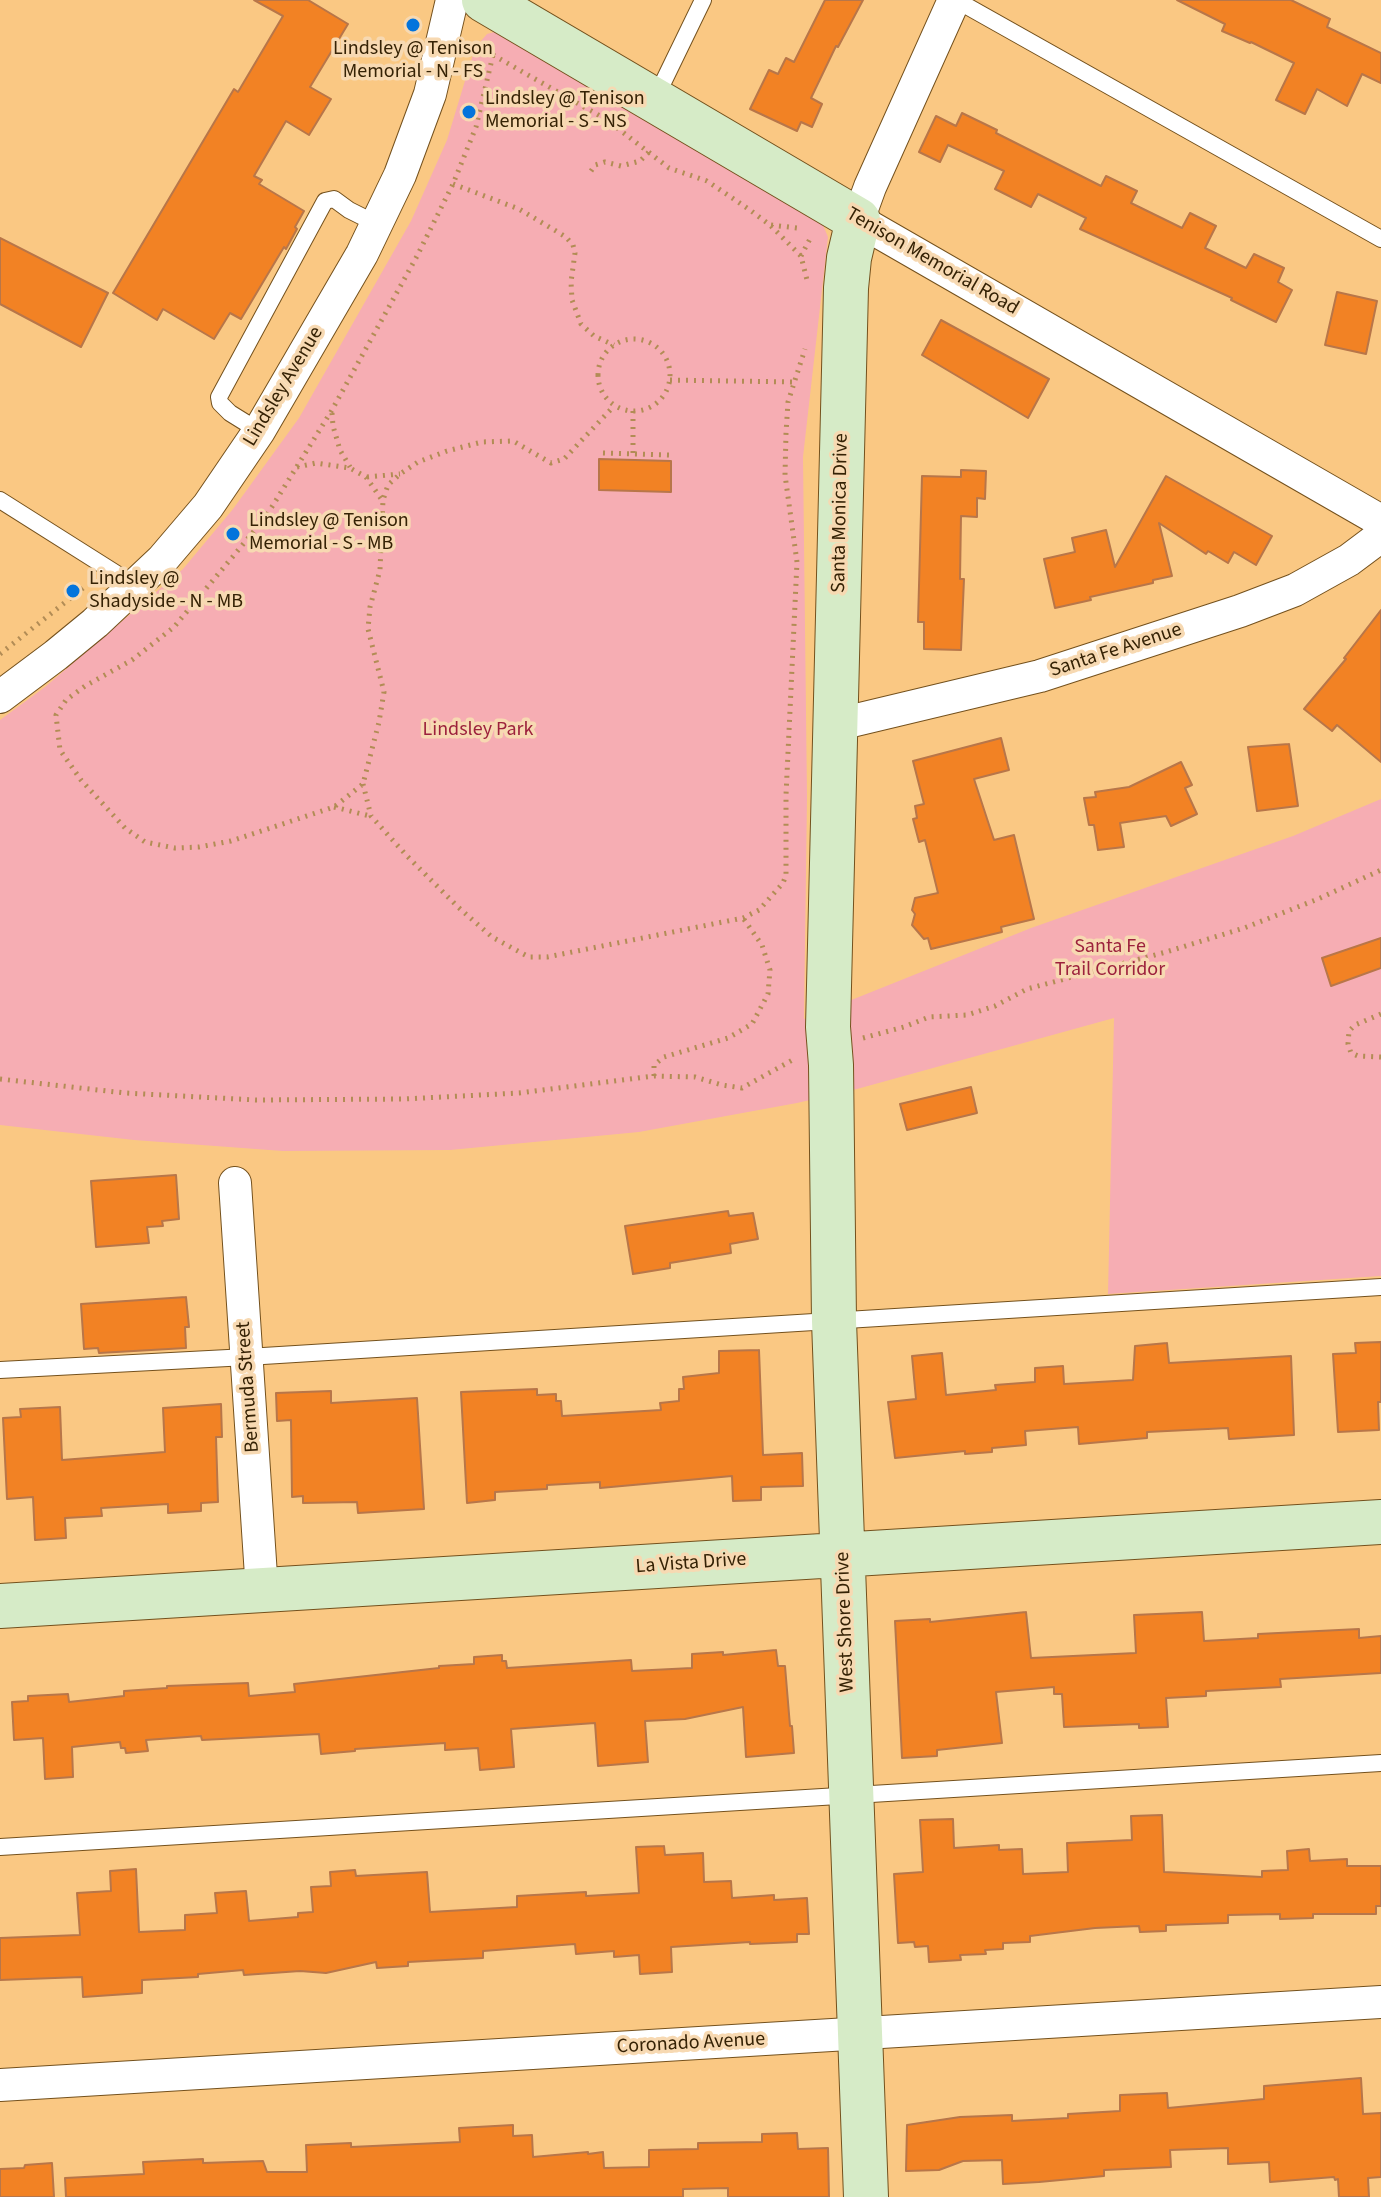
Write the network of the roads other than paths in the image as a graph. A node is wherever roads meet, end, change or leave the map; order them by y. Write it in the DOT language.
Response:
graph roads {
  1 [pos="452,0"];
  2 [pos="703,0"];
  3 [pos="955,0"];
  4 [pos="482,21"];
  5 [pos="654,101"];
  6 [pos="858,220"];
  7 [pos="377,224"];
  8 [pos="1381,239"];
  9 [pos="259,431"];
  10 [pos="0,500"];
  11 [pos="1381,521"];
  12 [pos="1381,536"];
  13 [pos="136,586"];
  14 [pos="0,697"];
  15 [pos="835,725"];
  16 [pos="830,1048"];
  17 [pos="235,1183"];
  18 [pos="1381,1287"];
  19 [pos="834,1321"];
  20 [pos="247,1357"];
  21 [pos="0,1370"];
  22 [pos="1381,1522"];
  23 [pos="844,1554"];
  24 [pos="262,1591"];
  25 [pos="0,1606"];
  26 [pos="1381,1763"];
  27 [pos="852,1794"];
  28 [pos="0,1847"];
  29 [pos="1381,2002"];
  30 [pos="859,2034"];
  31 [pos="0,2085"];
  32 [pos="866,2197"];
  1 -- 7 [label="street, Lindsley Avenue"];
  2 -- 5 [label="lane"];
  3 -- 6 [label="street, Santa Monica Drive"];
  3 -- 8 [label="lane"];
  4 -- 5 [label="street, Tenison Memorial Road"];
  5 -- 6 [label="street, Tenison Memorial Road"];
  6 -- 11 [label="street, Tenison Memorial Road"];
  6 -- 15 [label="street, Santa Monica Drive"];
  7 -- 9 [label="street, Lindsley Avenue"];
  7 -- 9 [label="lane"];
  9 -- 13 [label="street, Lindsley Avenue"];
  10 -- 13 [label="lane"];
  12 -- 15 [label="street, Santa Fe Avenue"];
  13 -- 14 [label="street, Lindsley Avenue"];
  15 -- 16 [label="street, Santa Monica Drive"];
  16 -- 19 [label="street, West Shore Drive"];
  17 -- 20 [label="street, Bermuda Street"];
  18 -- 19 [label="lane"];
  19 -- 20 [label="lane"];
  19 -- 23 [label="street, West Shore Drive"];
  20 -- 21 [label="lane"];
  20 -- 24 [label="street, Bermuda Street"];
  22 -- 23 [label="street, La Vista Drive"];
  23 -- 24 [label="street, La Vista Drive"];
  23 -- 27 [label="street, West Shore Drive"];
  24 -- 25 [label="street, La Vista Drive"];
  26 -- 27 [label="lane"];
  27 -- 28 [label="lane"];
  27 -- 30 [label="street, West Shore Drive"];
  29 -- 30 [label="street, Coronado Avenue"];
  30 -- 31 [label="street, Coronado Avenue"];
  30 -- 32 [label="street, West Shore Drive"];
}
